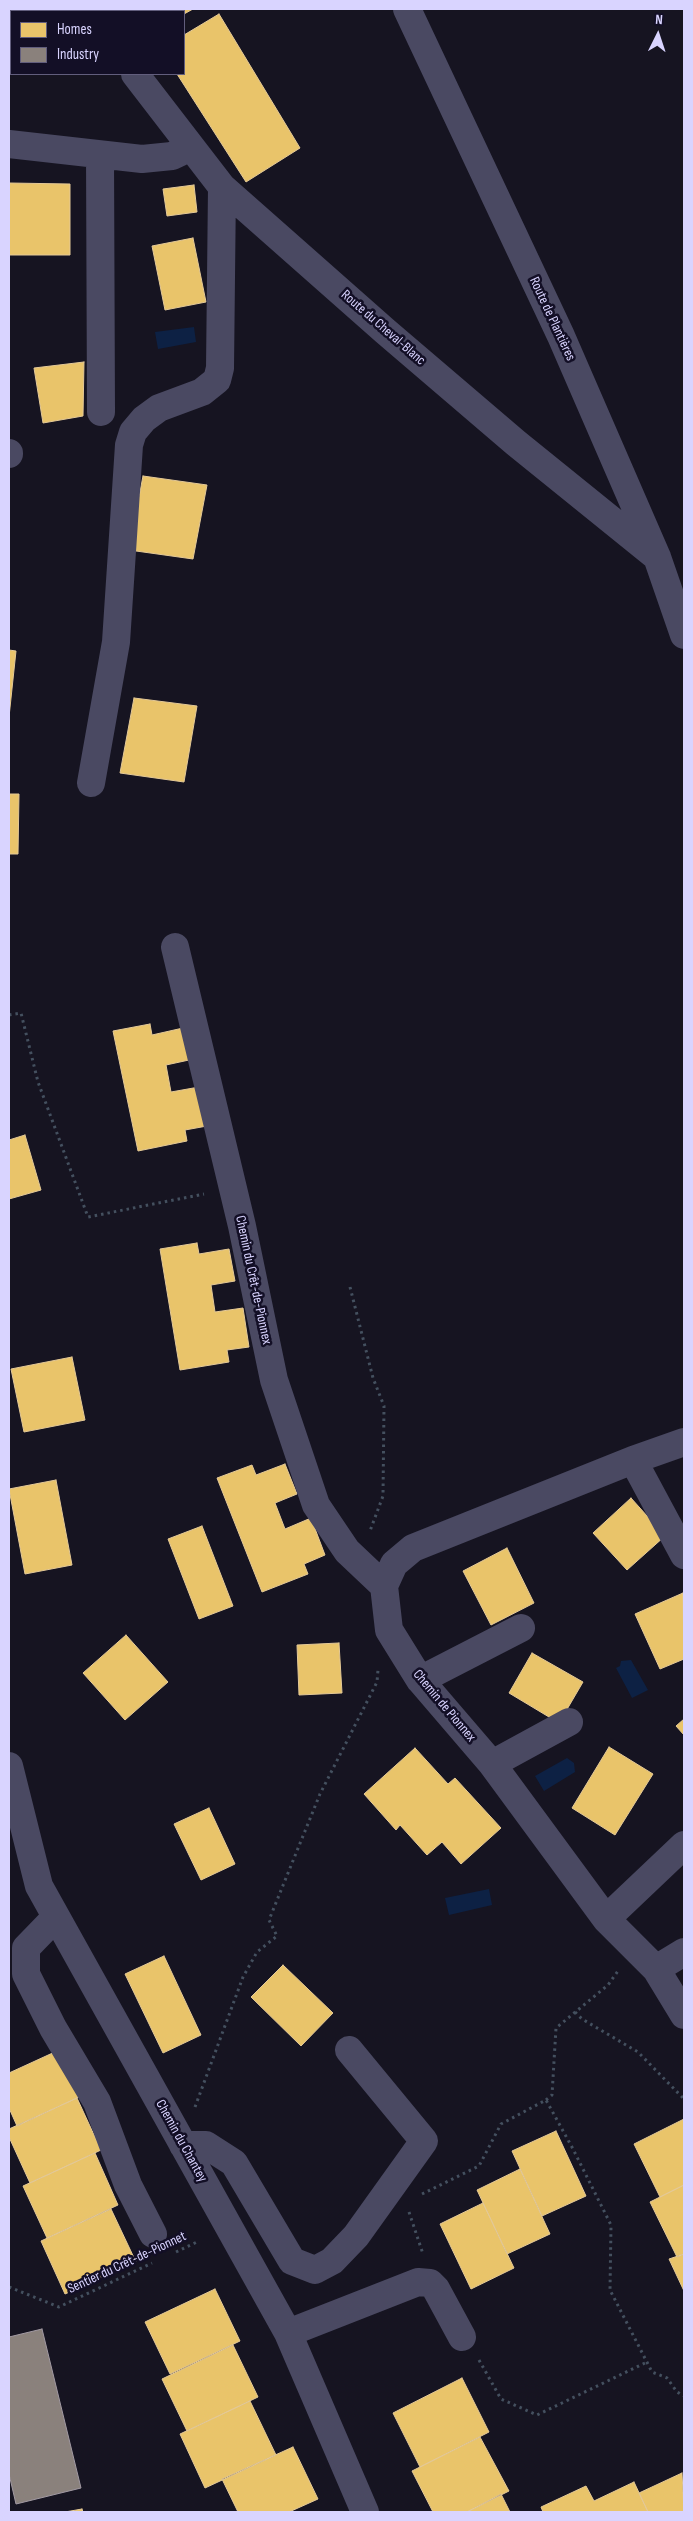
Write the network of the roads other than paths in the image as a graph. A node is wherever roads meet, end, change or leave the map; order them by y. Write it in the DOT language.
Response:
graph roads {
  1 [pos="407,9"];
  2 [pos="136,75"];
  3 [pos="9,144"];
  4 [pos="191,148"];
  5 [pos="100,154"];
  6 [pos="222,187"];
  7 [pos="101,412"];
  8 [pos="656,557"];
  9 [pos="684,635"];
  10 [pos="91,783"];
  11 [pos="175,947"];
  12 [pos="684,1442"];
  13 [pos="634,1460"];
  14 [pos="684,1555"];
  15 [pos="384,1586"];
  16 [pos="521,1628"];
  17 [pos="420,1680"];
  18 [pos="569,1722"];
  19 [pos="492,1764"];
  20 [pos="9,1766"];
  21 [pos="684,1845"];
  22 [pos="56,1917"];
  23 [pos="606,1919"];
  24 [pos="684,1952"];
  25 [pos="656,1969"];
  26 [pos="684,2015"];
  27 [pos="349,2050"];
  28 [pos="183,2145"];
  29 [pos="153,2234"];
  30 [pos="288,2333"];
  31 [pos="462,2337"];
  32 [pos="366,2512"];
  1 -- 8 [label="street, Route de Plantières"];
  2 -- 4 [label="street, Route du Cheval-Blanc"];
  3 -- 5 [label="street"];
  4 -- 5 [label="street"];
  4 -- 6 [label="street, Route du Cheval-Blanc"];
  5 -- 7 [label="street"];
  6 -- 8 [label="street, Route du Cheval-Blanc"];
  6 -- 10 [label="street"];
  8 -- 9 [label="street, Route de Plantières"];
  11 -- 15 [label="street, Chemin du Crêt-de-Pionnex"];
  12 -- 13 [label="street"];
  13 -- 14 [label="street"];
  13 -- 15 [label="street"];
  15 -- 17 [label="street, Chemin de Pionnex"];
  16 -- 17 [label="street"];
  17 -- 19 [label="street, Chemin de Pionnex"];
  18 -- 19 [label="street"];
  19 -- 23 [label="street, Chemin de Pionnex"];
  20 -- 22 [label="street, Chemin du Chantey"];
  21 -- 23 [label="street"];
  22 -- 28 [label="street, Chemin du Chantey"];
  22 -- 29 [label="street"];
  23 -- 25 [label="street, Chemin de Pionnex"];
  24 -- 25 [label="street"];
  25 -- 26 [label="street, Chemin de Pionnex"];
  27 -- 28 [label="street"];
  28 -- 30 [label="street, Chemin du Chantey"];
  30 -- 31 [label="street"];
  30 -- 32 [label="street, Chemin du Chantey"];
}
